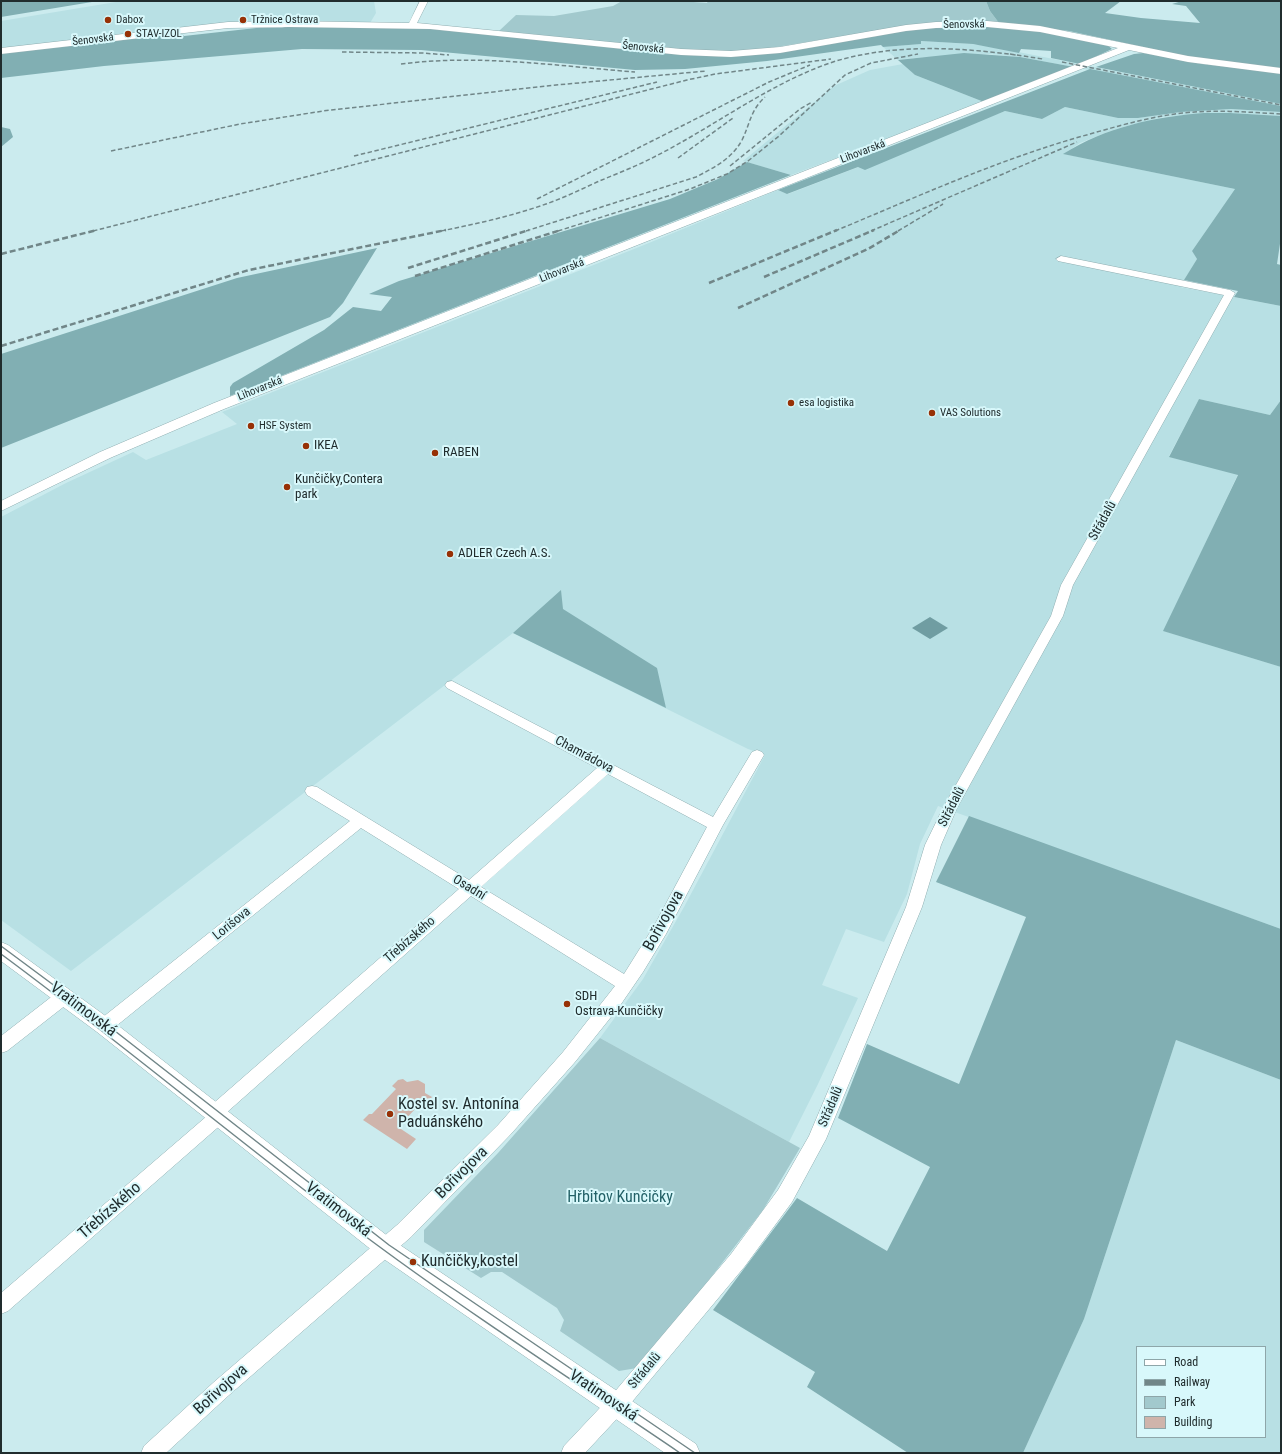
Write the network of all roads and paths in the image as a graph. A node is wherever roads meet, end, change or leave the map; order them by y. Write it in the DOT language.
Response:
graph roads {
  1 [pos="424,1"];
  2 [pos="412,25"];
  3 [pos="1128,47"];
  4 [pos="1,51"];
  5 [pos="1281,71"];
  6 [pos="1061,259"];
  7 [pos="1,506"];
  8 [pos="452,685"];
  9 [pos="757,755"];
  10 [pos="607,766"];
  11 [pos="312,792"];
  12 [pos="360,821"];
  13 [pos="716,825"];
  14 [pos="469,888"];
  15 [pos="1,950"];
  16 [pos="626,984"];
  17 [pos="65,996"];
  18 [pos="104,1026"];
  19 [pos="1,1046"];
  20 [pos="216,1115"];
  21 [pos="386,1248"];
  22 [pos="1,1305"];
  23 [pos="617,1404"];
  24 [pos="151,1453"];
  25 [pos="571,1453"];
  26 [pos="687,1453"];
  1 -- 2 [label="street"];
  2 -- 3 [label="street, Šenovská"];
  2 -- 4 [label="street, Šenovská"];
  3 -- 5 [label="street, Šenovská"];
  3 -- 7 [label="street, Lihovarská"];
  6 -- 23 [label="street, Střádalů"];
  8 -- 10 [label="street, Chamrádova"];
  9 -- 13 [label="street, Bořivojova"];
  10 -- 13 [label="street, Chamrádova"];
  10 -- 14 [label="street, Třebízského"];
  11 -- 12 [label="street, Osadní"];
  12 -- 14 [label="street, Osadní"];
  12 -- 18 [label="street, Lorišova"];
  13 -- 16 [label="street, Bořivojova"];
  14 -- 16 [label="street, Osadní"];
  14 -- 20 [label="street, Třebízského"];
  15 -- 17 [label="street, Vratimovská"];
  16 -- 21 [label="street, Bořivojova"];
  17 -- 18 [label="street, Vratimovská"];
  17 -- 19 [label="street"];
  18 -- 20 [label="street, Vratimovská"];
  20 -- 21 [label="street, Vratimovská"];
  20 -- 22 [label="street, Třebízského"];
  21 -- 23 [label="street, Vratimovská"];
  21 -- 24 [label="street, Bořivojova"];
  23 -- 25 [label="street, Střádalů"];
  23 -- 26 [label="street, Vratimovská"];
}
